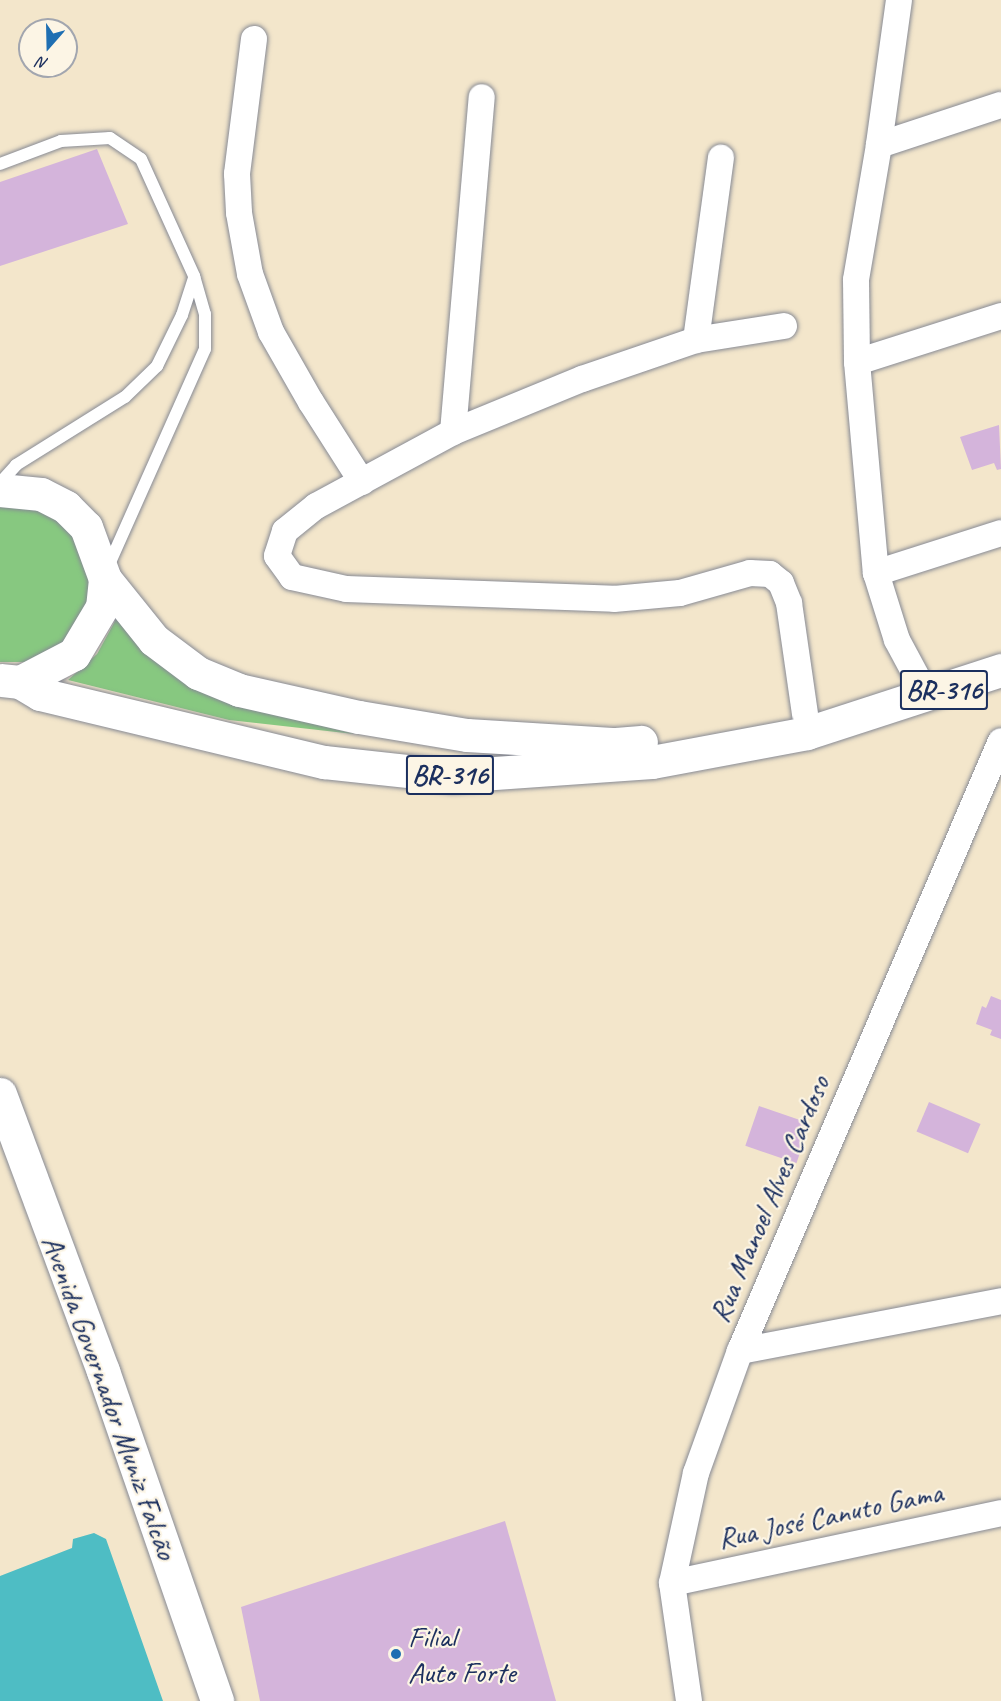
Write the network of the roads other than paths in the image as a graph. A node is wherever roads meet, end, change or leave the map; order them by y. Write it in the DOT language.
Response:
graph roads {
  1 [pos="902,6"];
  2 [pos="254,39"];
  3 [pos="482,97"];
  4 [pos="1001,105"];
  5 [pos="879,145"];
  6 [pos="721,158"];
  7 [pos="0,164"];
  8 [pos="194,276"];
  9 [pos="1001,316"];
  10 [pos="784,326"];
  11 [pos="696,340"];
  12 [pos="858,362"];
  13 [pos="453,432"];
  14 [pos="362,482"];
  15 [pos="0,483"];
  16 [pos="0,490"];
  17 [pos="1001,533"];
  18 [pos="876,573"];
  19 [pos="104,574"];
  20 [pos="1001,670"];
  21 [pos="7,686"];
  22 [pos="927,696"];
  23 [pos="886,709"];
  24 [pos="805,714"];
  25 [pos="1001,741"];
  26 [pos="0,1094"];
  27 [pos="1001,1301"];
  28 [pos="740,1351"];
  29 [pos="1001,1513"];
  30 [pos="672,1582"];
  31 [pos="217,1701"];
  32 [pos="689,1701"];
  1 -- 5 [label="street"];
  2 -- 14 [label="street"];
  3 -- 13 [label="street"];
  4 -- 5 [label="street"];
  5 -- 12 [label="street"];
  6 -- 11 [label="street"];
  7 -- 8 [label="lane"];
  8 -- 15 [label="lane"];
  8 -- 19 [label="lane"];
  9 -- 12 [label="street"];
  10 -- 11 [label="street"];
  11 -- 13 [label="street"];
  12 -- 18 [label="street"];
  13 -- 14 [label="street"];
  14 -- 24 [label="street"];
  16 -- 19 [label="main road, BR-316"];
  17 -- 18 [label="street"];
  18 -- 22 [label="street"];
  19 -- 21 [label="main road, BR-316"];
  19 -- 24 [label="main road, BR-316"];
  20 -- 22 [label="main road, BR-316"];
  21 -- 23 [label="main road, BR-316"];
  22 -- 23 [label="main road, BR-316"];
  23 -- 24 [label="main road, BR-316"];
  25 -- 28 [label="street, Rua Manoel Alves Cardoso"];
  26 -- 31 [label="main road, Avenida Governador Muniz Falcão"];
  27 -- 28 [label="street"];
  28 -- 30 [label="street, Rua Manoel Alves Cardoso"];
  29 -- 30 [label="street, Rua José Canuto Gama"];
  30 -- 32 [label="street, Rua Manoel Alves Cardoso"];
}
